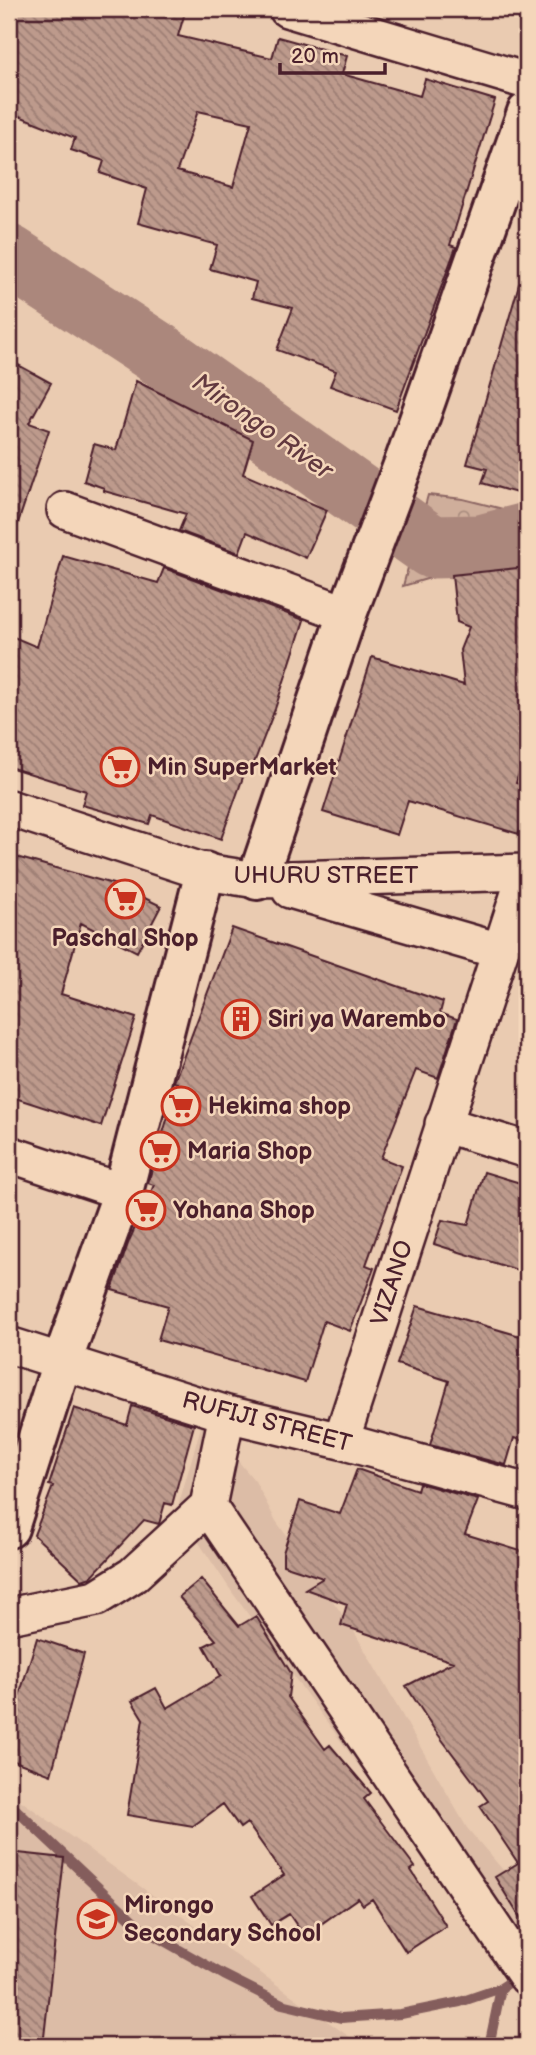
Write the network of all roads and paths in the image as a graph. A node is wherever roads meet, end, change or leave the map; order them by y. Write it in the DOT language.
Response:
graph roads {
  1 [pos="288,9"];
  2 [pos="527,81"];
  3 [pos="527,113"];
  4 [pos="65,510"];
  5 [pos="347,614"];
  6 [pos="9,808"];
  7 [pos="205,872"];
  8 [pos="526,872"];
  9 [pos="257,880"];
  10 [pos="500,951"];
  11 [pos="443,1124"];
  12 [pos="527,1150"];
  13 [pos="9,1154"];
  14 [pos="123,1192"];
  15 [pos="9,1345"];
  16 [pos="62,1362"];
  17 [pos="227,1414"];
  18 [pos="341,1441"];
  19 [pos="527,1492"];
  20 [pos="208,1506"];
  21 [pos="9,1528"];
  22 [pos="9,1616"];
  23 [pos="527,1977"];
  1 -- 2 [label="street"];
  3 -- 5 [label="main road"];
  4 -- 5 [label="street"];
  5 -- 9 [label="main road"];
  6 -- 7 [label="street, UHURU STREET"];
  7 -- 9 [label="street, UHURU STREET"];
  7 -- 14 [label="main road"];
  8 -- 9 [label="street, UHURU STREET"];
  8 -- 10 [label="street, VIZANO"];
  9 -- 10 [label="street"];
  10 -- 11 [label="street, VIZANO"];
  11 -- 12 [label="street"];
  11 -- 18 [label="street, VIZANO"];
  13 -- 14 [label="street"];
  14 -- 16 [label="main road"];
  15 -- 16 [label="street, RUFIJI STREET"];
  16 -- 17 [label="street, RUFIJI STREET"];
  16 -- 21 [label="main road"];
  17 -- 18 [label="street, RUFIJI STREET"];
  17 -- 20 [label="street"];
  18 -- 19 [label="street, RUFIJI STREET"];
  20 -- 22 [label="street"];
  20 -- 23 [label="street"];
}
